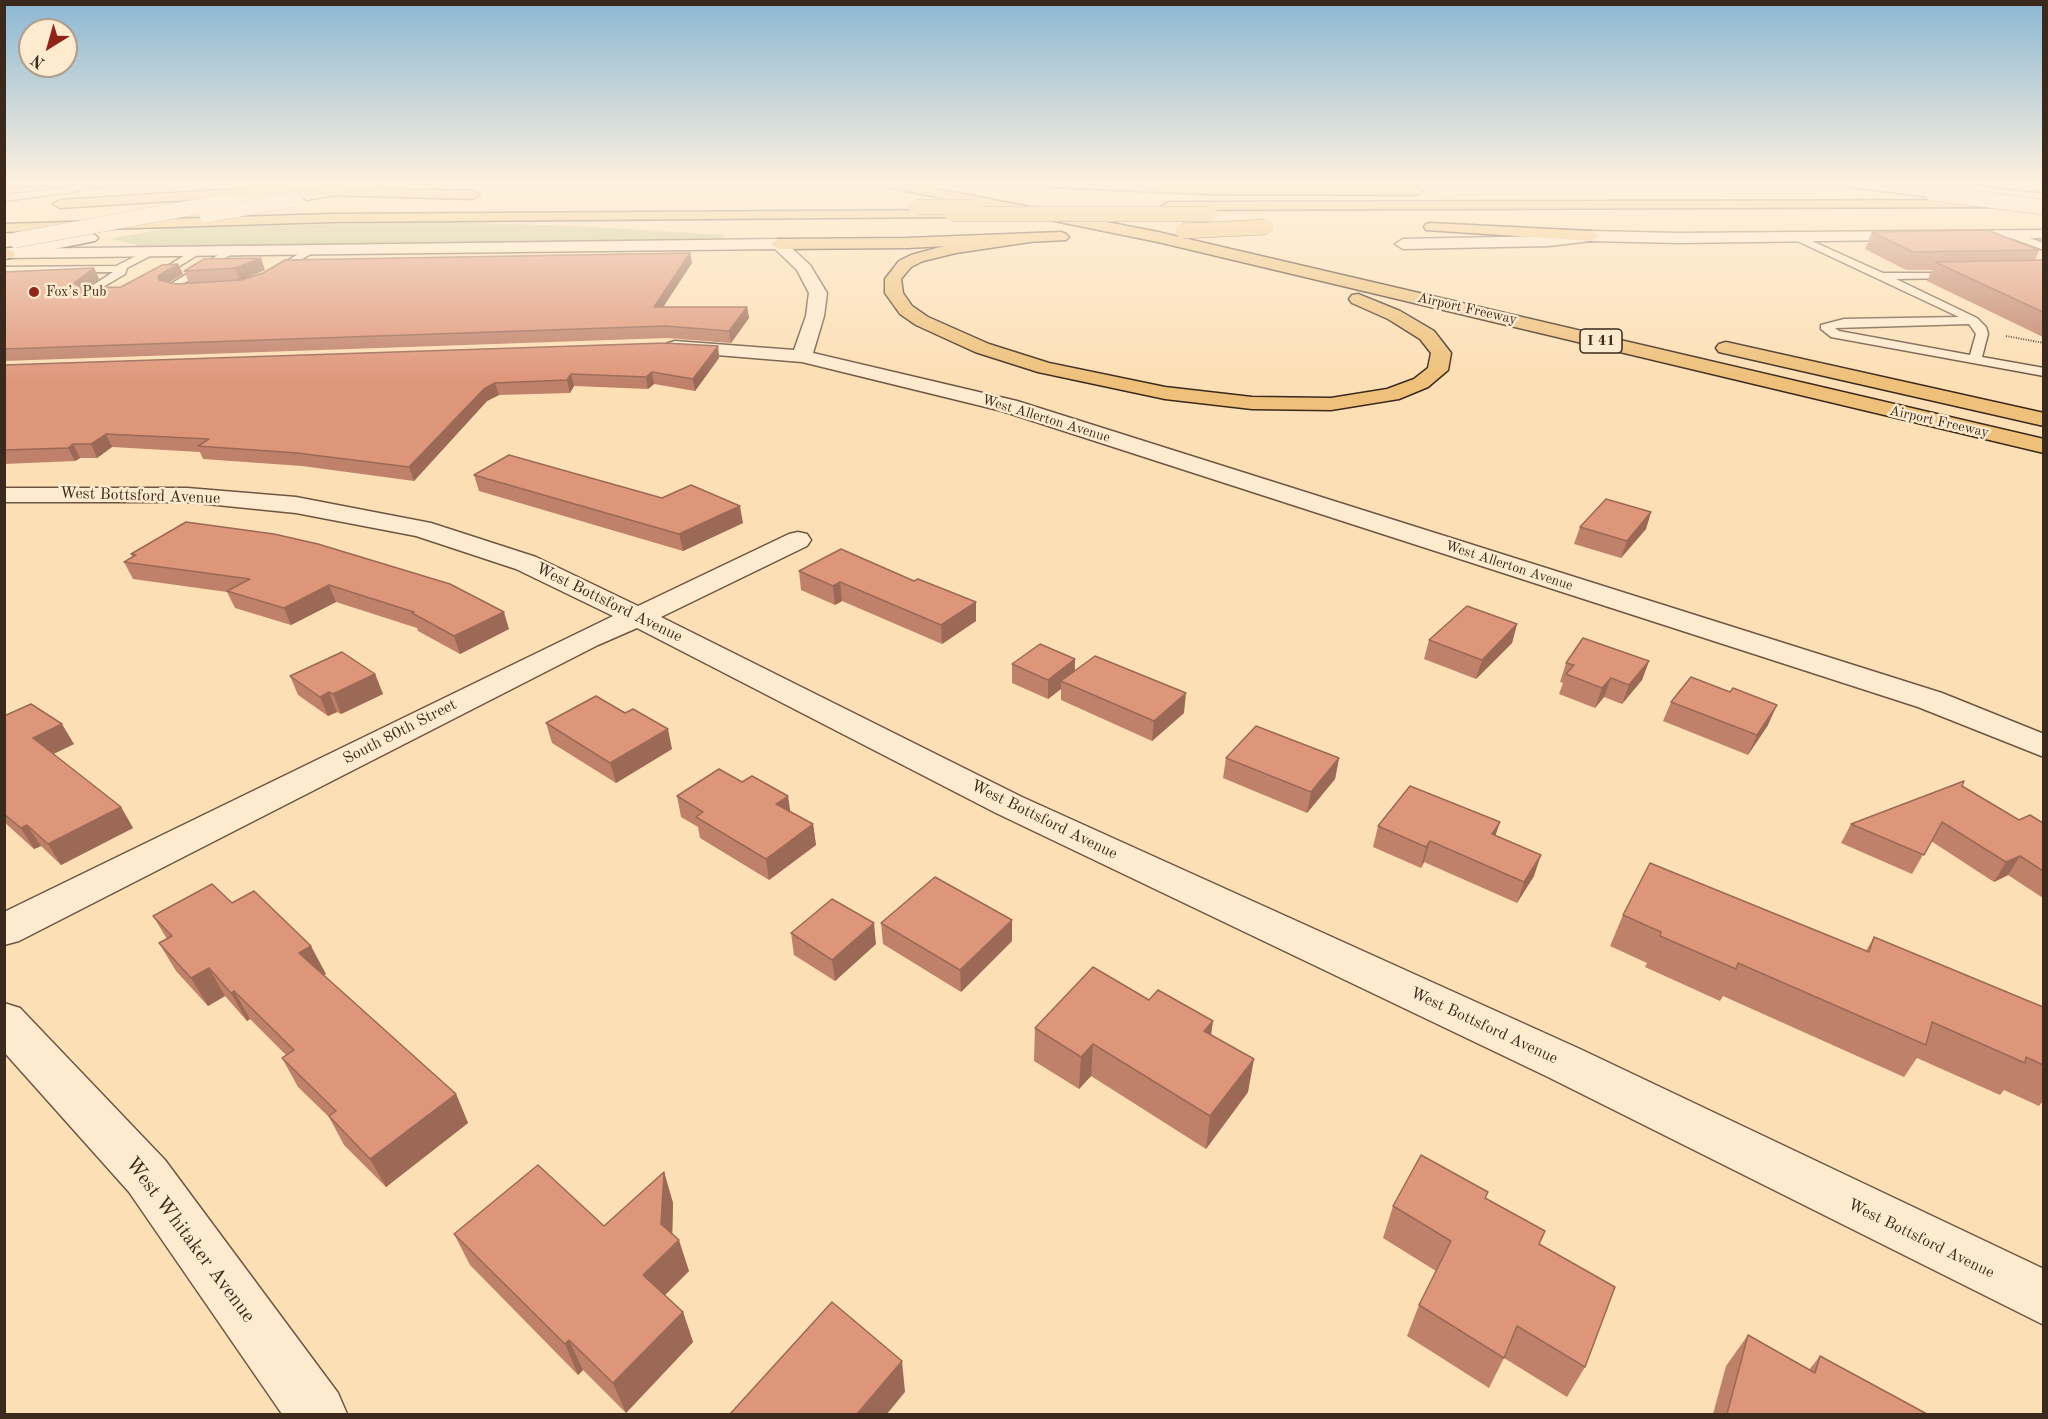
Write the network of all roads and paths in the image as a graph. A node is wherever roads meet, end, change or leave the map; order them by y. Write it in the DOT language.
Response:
graph roads {
  1 [pos="17,249"];
  2 [pos="371,249"];
  3 [pos="784,249"];
  4 [pos="950,249"];
  5 [pos="1189,249"];
  6 [pos="1210,249"];
  7 [pos="1822,249"];
  8 [pos="310,250"];
  9 [pos="199,251"];
  10 [pos="232,251"];
  11 [pos="150,252"];
  12 [pos="118,268"];
  13 [pos="4,270"];
  14 [pos="34,270"];
  15 [pos="1973,274"];
  16 [pos="1880,276"];
  17 [pos="4,278"];
  18 [pos="262,279"];
  19 [pos="144,283"];
  20 [pos="200,288"];
  21 [pos="118,294"];
  22 [pos="1973,320"];
  23 [pos="1981,332"];
  24 [pos="1704,343"];
  25 [pos="2043,343"];
  26 [pos="655,346"];
  27 [pos="802,356"];
  28 [pos="1975,359"];
  29 [pos="2043,372"];
  30 [pos="2043,420"];
  31 [pos="2043,446"];
  32 [pos="4,495"];
  33 [pos="798,540"];
  34 [pos="638,617"];
  35 [pos="2043,747"];
  36 [pos="4,930"];
  37 [pos="4,1021"];
  38 [pos="2043,1298"];
  39 [pos="317,1414"];
  1 -- 11 [label="street"];
  2 -- 8 [label="street"];
  3 -- 27 [label="street"];
  4 -- 5 [label="main road"];
  6 -- 31 [label="main road, Airport Freeway / I 41"];
  7 -- 16 [label="lane"];
  8 -- 10 [label="street"];
  8 -- 18 [label="lane"];
  9 -- 10 [label="street"];
  9 -- 11 [label="street"];
  9 -- 19 [label="lane"];
  10 -- 20 [label="lane"];
  11 -- 12 [label="lane"];
  12 -- 14 [label="lane"];
  12 -- 21 [label="lane"];
  13 -- 14 [label="lane"];
  14 -- 17 [label="lane"];
  15 -- 16 [label="lane"];
  16 -- 22 [label="lane"];
  22 -- 23 [label="lane"];
  22 -- 28 [label="lane"];
  23 -- 25 [label="path"];
  23 -- 28 [label="lane"];
  24 -- 30 [label="main road, Airport Freeway"];
  26 -- 27 [label="street, West Allerton Avenue"];
  27 -- 35 [label="street, West Allerton Avenue"];
  28 -- 29 [label="lane"];
  32 -- 34 [label="street, West Bottsford Avenue"];
  33 -- 34 [label="street, South 80th Street"];
  34 -- 36 [label="street, South 80th Street"];
  34 -- 38 [label="street, West Bottsford Avenue"];
  37 -- 39 [label="street, West Whitaker Avenue"];
}
